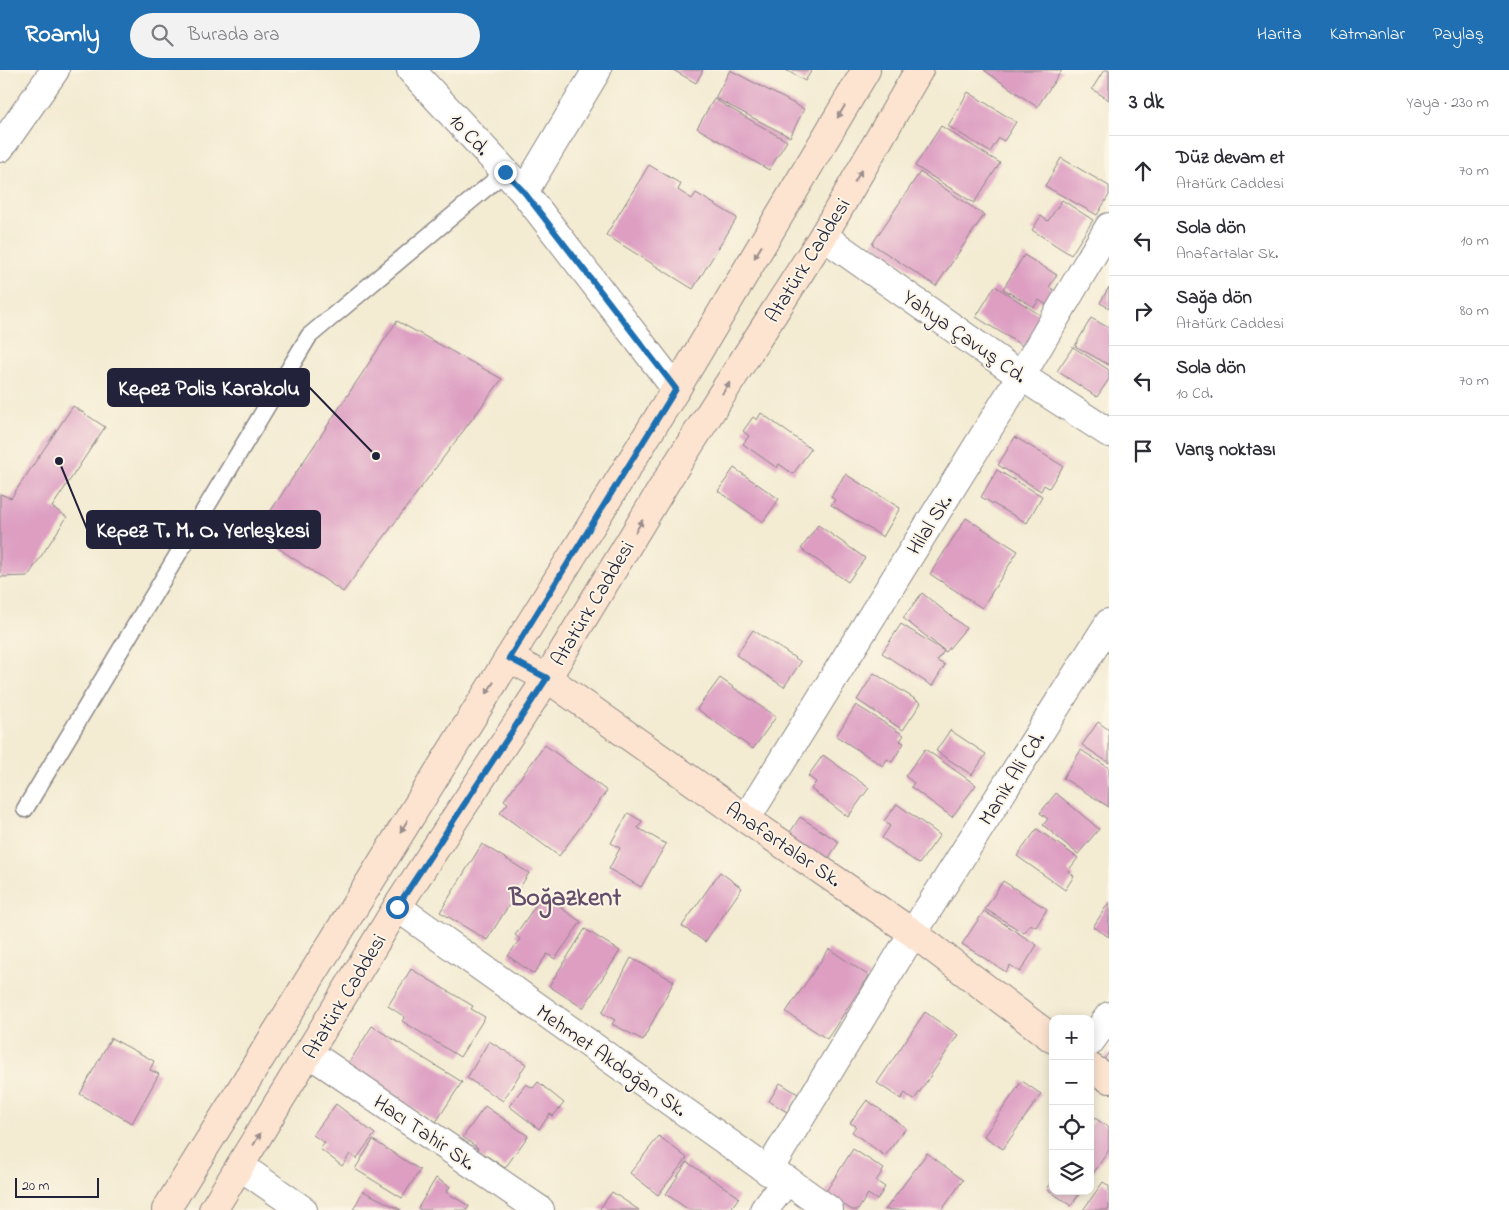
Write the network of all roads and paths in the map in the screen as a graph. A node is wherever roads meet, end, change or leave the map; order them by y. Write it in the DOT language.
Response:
graph roads {
  1 [pos="56,70"];
  2 [pos="411,70"];
  3 [pos="597,70"];
  4 [pos="866,70"];
  5 [pos="919,70"];
  6 [pos="0,148"];
  7 [pos="505,172"];
  8 [pos="524,192"];
  9 [pos="1109,227"];
  10 [pos="823,236"];
  11 [pos="1021,376"];
  12 [pos="676,389"];
  13 [pos="1109,433"];
  14 [pos="1109,623"];
  15 [pos="509,658"];
  16 [pos="547,678"];
  17 [pos="25,809"];
  18 [pos="746,819"];
  19 [pos="397,907"];
  20 [pos="913,933"];
  21 [pos="1109,1016"];
  22 [pos="1049,1036"];
  23 [pos="1094,1037"];
  24 [pos="310,1053"];
  25 [pos="1094,1070"];
  26 [pos="1109,1079"];
  27 [pos="240,1166"];
  28 [pos="778,1176"];
  29 [pos="166,1210"];
  30 [pos="213,1210"];
  31 [pos="303,1210"];
  32 [pos="540,1210"];
  33 [pos="764,1210"];
  34 [pos="829,1210"];
  1 -- 6 [label="street"];
  2 -- 7 [label="street, 10 Cd."];
  3 -- 8 [label="street"];
  4 -- 12 [label="main road, Atatürk Caddesi, one-way"];
  10 -- 5 [label="main road, Atatürk Caddesi, one-way"];
  7 -- 8 [label="street, 10 Cd."];
  7 -- 17 [label="lane"];
  8 -- 12 [label="street, 10 Cd."];
  9 -- 11 [label="street, Hilal Sk."];
  10 -- 11 [label="street, Yahya Çavuş Cd."];
  16 -- 10 [label="main road, Atatürk Caddesi, one-way"];
  11 -- 13 [label="street, Yahya Çavuş Cd."];
  11 -- 18 [label="street, Hilal Sk."];
  12 -- 15 [label="main road, Atatürk Caddesi"];
  14 -- 20 [label="street, Manik Ali Cd."];
  15 -- 16 [label="main road, Anafartalar Sk."];
  15 -- 29 [label="main road, Atatürk Caddesi, one-way"];
  16 -- 18 [label="main road, Anafartalar Sk."];
  16 -- 19 [label="main road, Atatürk Caddesi"];
  18 -- 20 [label="main road, Anafartalar Sk."];
  19 -- 24 [label="main road, Atatürk Caddesi"];
  19 -- 28 [label="street, Mehmet Akdoğan Sk."];
  20 -- 22 [label="main road, Anafartalar Sk."];
  20 -- 28 [label="street, Manik Ali Cd."];
  21 -- 23 [label="street"];
  27 -- 24 [label="main road, Atatürk Caddesi, one-way"];
  24 -- 32 [label="street, Hacı Tahir Sk."];
  25 -- 26 [label="main road"];
  27 -- 30 [label="main road, Atatürk Caddesi"];
  27 -- 31 [label="street"];
  28 -- 33 [label="street, Manik Ali Cd."];
  28 -- 34 [label="street, Mehmet Akdoğan Sk."];
}
